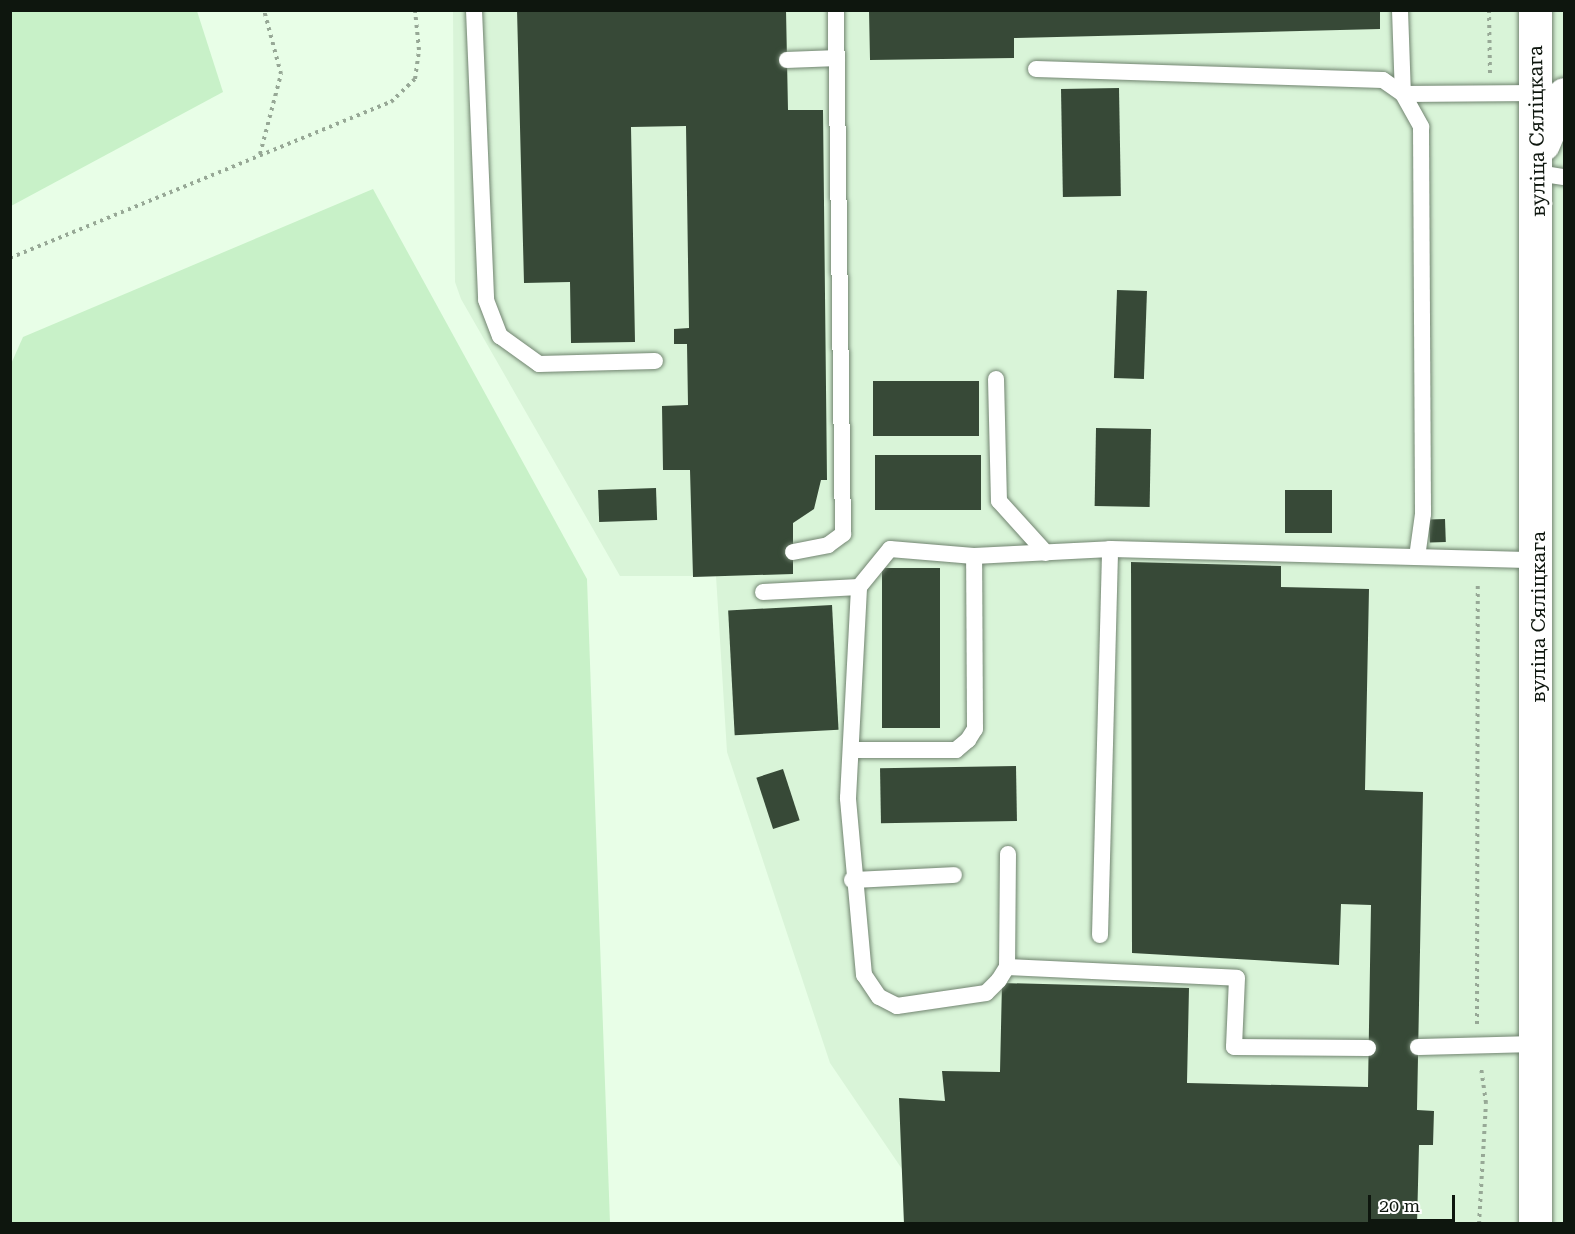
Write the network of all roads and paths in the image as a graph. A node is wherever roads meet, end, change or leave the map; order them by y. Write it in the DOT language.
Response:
graph roads {
  1 [pos="264,10"];
  2 [pos="415,10"];
  3 [pos="474,10"];
  4 [pos="836,10"];
  5 [pos="1400,10"];
  6 [pos="1490,10"];
  7 [pos="1535,10"];
  8 [pos="837,58"];
  9 [pos="787,60"];
  10 [pos="1036,69"];
  11 [pos="1490,90"];
  12 [pos="1551,93"];
  13 [pos="1403,94"];
  14 [pos="260,154"];
  15 [pos="1547,168"];
  16 [pos="10,258"];
  17 [pos="655,361"];
  18 [pos="996,379"];
  19 [pos="1110,549"];
  20 [pos="793,552"];
  21 [pos="1046,553"];
  22 [pos="974,556"];
  23 [pos="1417,557"];
  24 [pos="1482,559"];
  25 [pos="1538,560"];
  26 [pos="859,587"];
  27 [pos="763,592"];
  28 [pos="854,750"];
  29 [pos="1008,854"];
  30 [pos="954,875"];
  31 [pos="852,880"];
  32 [pos="1100,935"];
  33 [pos="1007,967"];
  34 [pos="1536,1044"];
  35 [pos="1479,1046"];
  36 [pos="1418,1047"];
  37 [pos="1368,1048"];
  38 [pos="1479,1224"];
  39 [pos="1535,1224"];
  1 -- 14 [label="path"];
  2 -- 14 [label="path"];
  3 -- 17 [label="lane"];
  4 -- 8 [label="lane"];
  5 -- 13 [label="lane"];
  6 -- 11 [label="path"];
  7 -- 12 [label="street, вуліца Сяліцкага"];
  8 -- 9 [label="lane"];
  8 -- 20 [label="lane"];
  10 -- 13 [label="lane"];
  11 -- 12 [label="lane"];
  11 -- 13 [label="lane"];
  12 -- 15 [label="street"];
  13 -- 23 [label="lane"];
  14 -- 16 [label="path"];
  15 -- 25 [label="street, вуліца Сяліцкага"];
  18 -- 21 [label="lane"];
  19 -- 21 [label="lane"];
  19 -- 23 [label="lane"];
  19 -- 32 [label="lane"];
  21 -- 22 [label="lane"];
  22 -- 26 [label="lane"];
  22 -- 28 [label="lane"];
  23 -- 24 [label="lane"];
  24 -- 25 [label="lane"];
  24 -- 35 [label="path"];
  25 -- 34 [label="street, вуліца Сяліцкага"];
  26 -- 27 [label="lane"];
  26 -- 28 [label="lane"];
  28 -- 31 [label="lane"];
  29 -- 33 [label="lane"];
  30 -- 31 [label="lane"];
  31 -- 33 [label="lane"];
  33 -- 37 [label="lane"];
  34 -- 35 [label="lane"];
  34 -- 39 [label="street, вуліца Сяліцкага"];
  35 -- 36 [label="lane"];
  35 -- 38 [label="path"];
}
